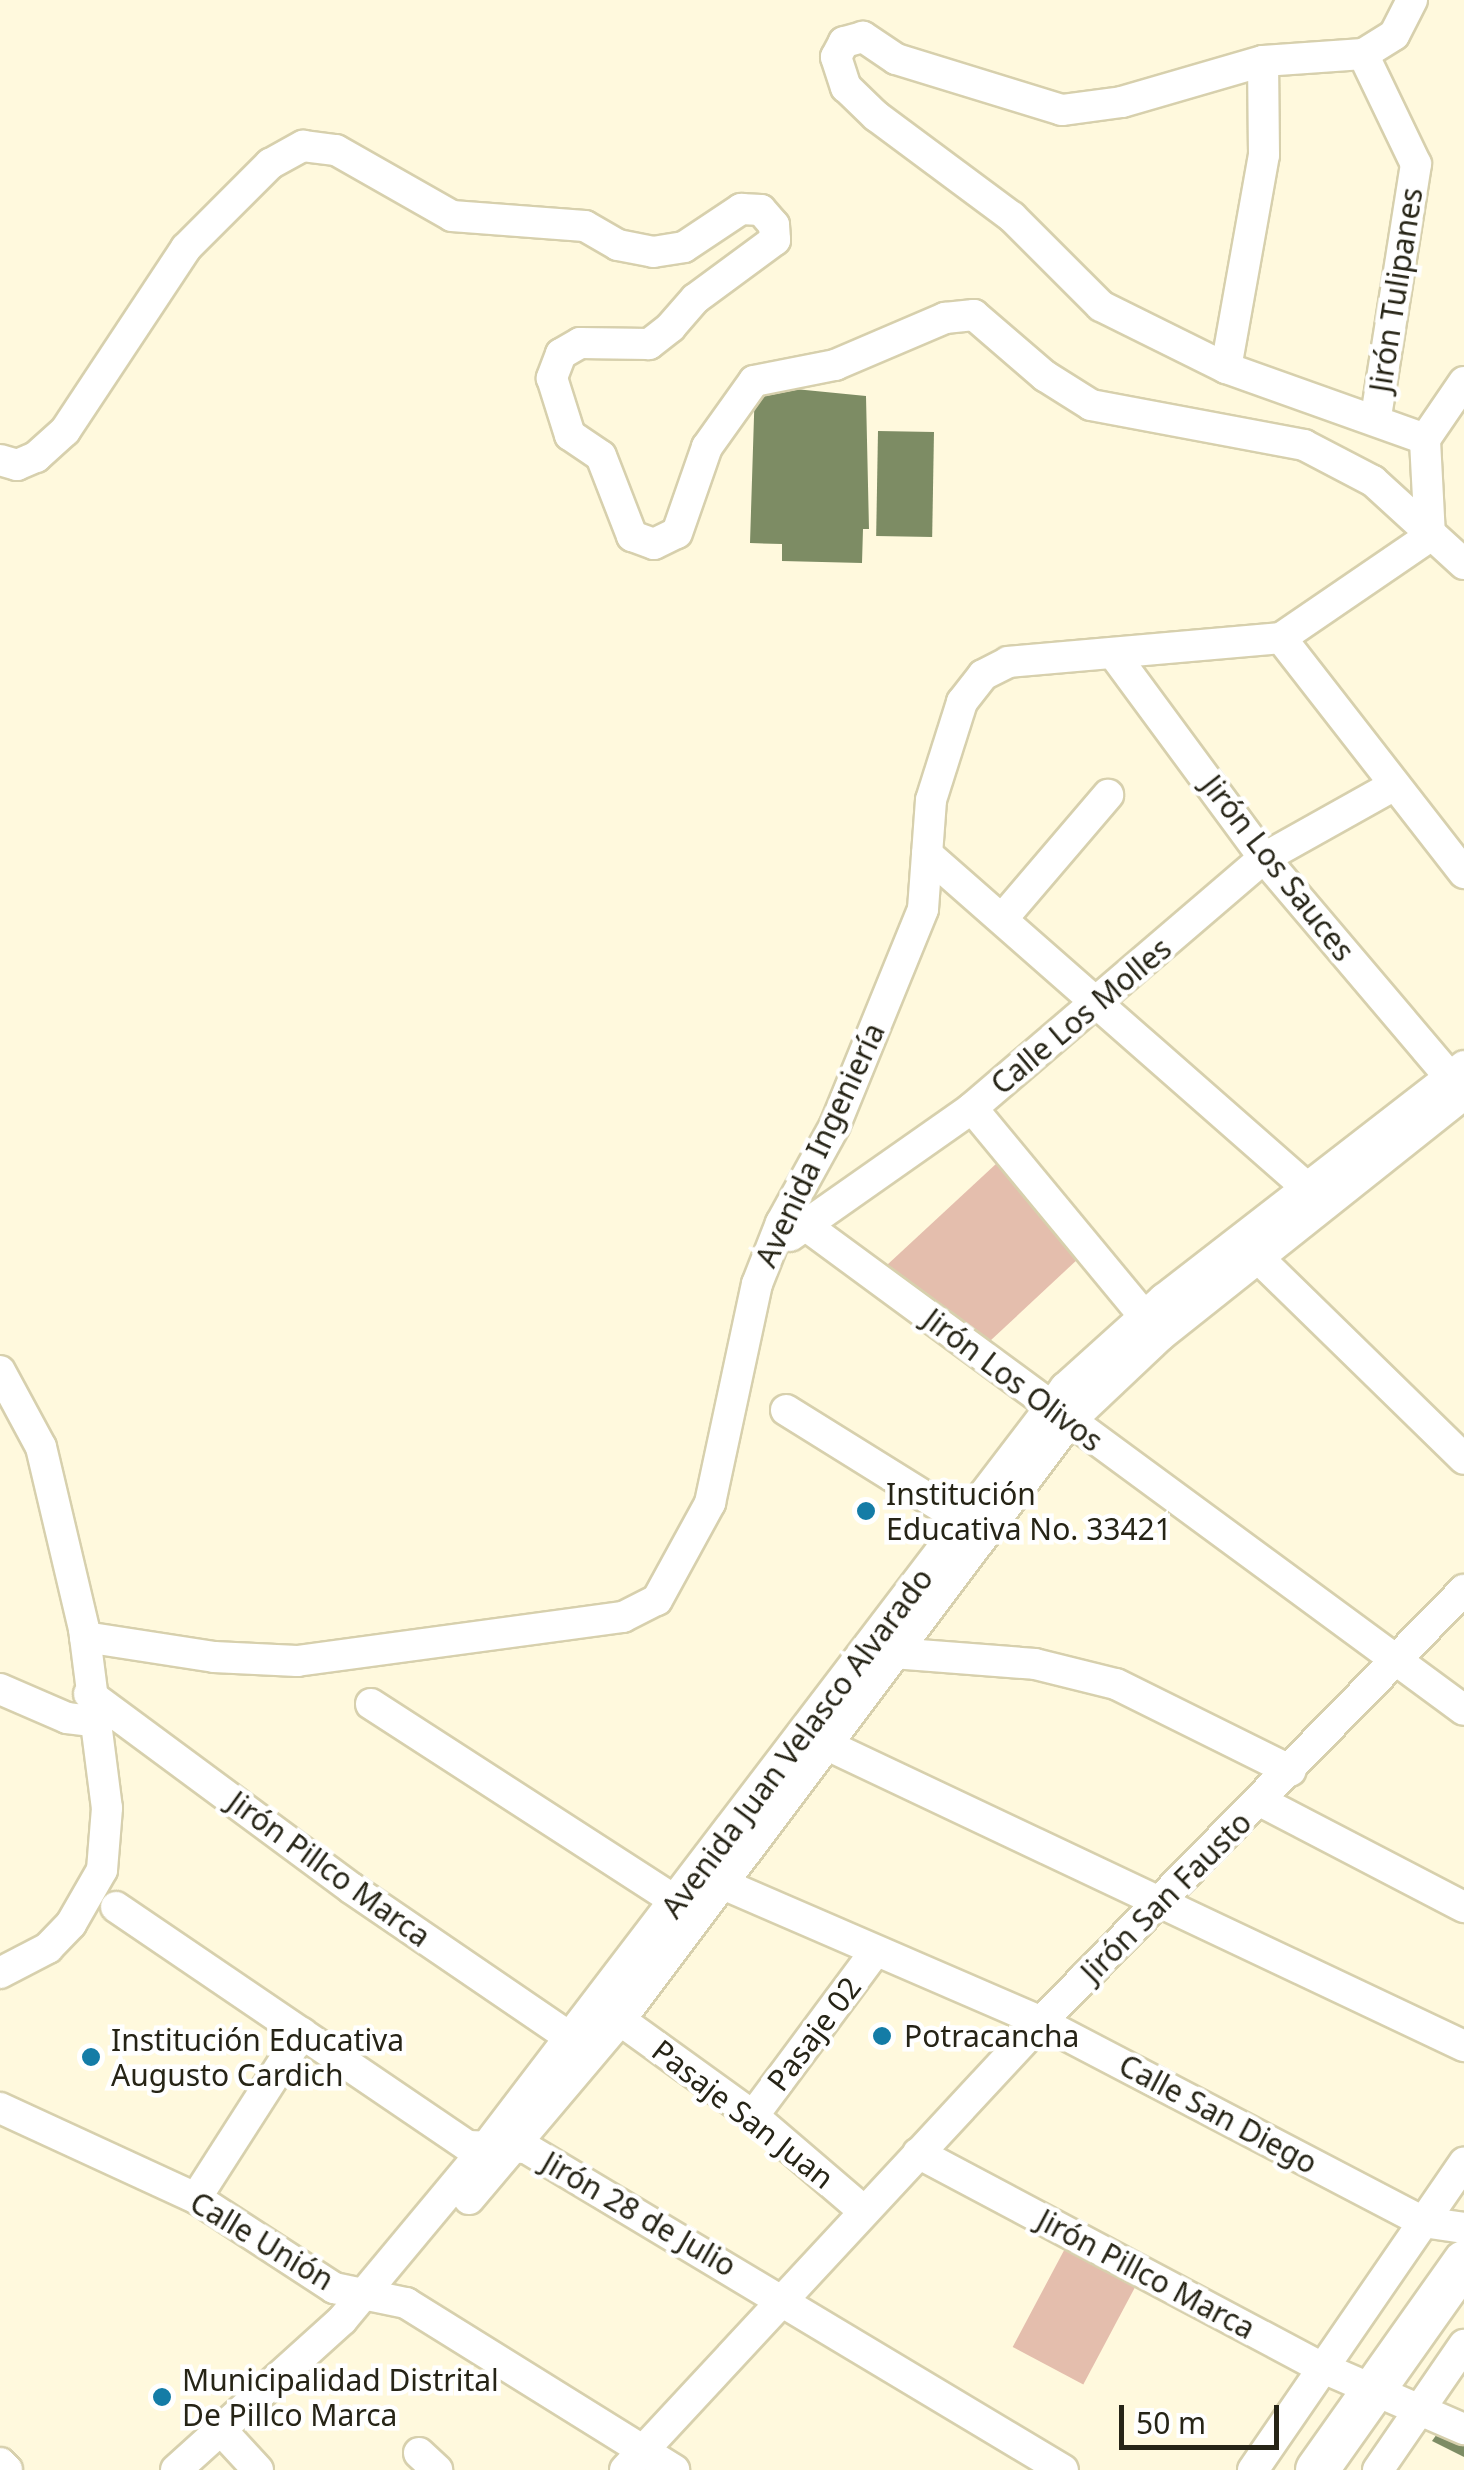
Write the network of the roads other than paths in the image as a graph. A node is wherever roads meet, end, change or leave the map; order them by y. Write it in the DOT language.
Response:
graph roads {
  1 [pos="1412,0"];
  2 [pos="1363,54"];
  3 [pos="1263,60"];
  4 [pos="1226,368"];
  5 [pos="1464,382"];
  6 [pos="1376,418"];
  7 [pos="1425,439"];
  8 [pos="0,460"];
  9 [pos="1430,536"];
  10 [pos="1464,564"];
  11 [pos="1281,638"];
  12 [pos="1113,654"];
  13 [pos="1391,786"];
  14 [pos="1108,794"];
  15 [pos="927,854"];
  16 [pos="1264,858"];
  17 [pos="1464,873"];
  18 [pos="1003,918"];
  19 [pos="1101,1002"];
  20 [pos="1459,1079"];
  21 [pos="972,1108"];
  22 [pos="1306,1186"];
  23 [pos="805,1225"];
  24 [pos="1248,1248"];
  25 [pos="771,1249"];
  26 [pos="1144,1316"];
  27 [pos="0,1371"];
  28 [pos="786,1410"];
  29 [pos="1059,1414"];
  30 [pos="1464,1459"];
  31 [pos="964,1521"];
  32 [pos="1464,1590"];
  33 [pos="84,1637"];
  34 [pos="892,1653"];
  35 [pos="1395,1661"];
  36 [pos="0,1689"];
  37 [pos="371,1704"];
  38 [pos="90,1708"];
  39 [pos="1464,1710"];
  40 [pos="813,1740"];
  41 [pos="1291,1770"];
  42 [pos="1262,1802"];
  43 [pos="708,1880"];
  44 [pos="1163,1900"];
  45 [pos="678,1902"];
  46 [pos="116,1907"];
  47 [pos="1464,1907"];
  48 [pos="875,1952"];
  49 [pos="0,1974"];
  50 [pos="620,2020"];
  51 [pos="1041,2022"];
  52 [pos="302,2033"];
  53 [pos="572,2039"];
  54 [pos="1464,2046"];
  55 [pos="0,2108"];
  56 [pos="753,2116"];
  57 [pos="500,2147"];
  58 [pos="918,2154"];
  59 [pos="1464,2164"];
  60 [pos="196,2198"];
  61 [pos="864,2211"];
  62 [pos="1423,2222"];
  63 [pos="1464,2228"];
  64 [pos="1464,2262"];
  65 [pos="372,2297"];
  66 [pos="787,2301"];
  67 [pos="1464,2345"];
  68 [pos="1323,2368"];
  69 [pos="1376,2390"];
  70 [pos="1418,2408"];
  71 [pos="1464,2429"];
  72 [pos="217,2455"];
  73 [pos="634,2461"];
  74 [pos="0,2463"];
  75 [pos="7,2470"];
  76 [pos="176,2470"];
  77 [pos="258,2470"];
  78 [pos="674,2470"];
  79 [pos="1064,2470"];
  80 [pos="1253,2470"];
  81 [pos="1317,2470"];
  82 [pos="1378,2470"];
  1 -- 2 [label="street"];
  2 -- 3 [label="street"];
  2 -- 6 [label="street, Jirón Tulipanes"];
  3 -- 4 [label="street"];
  3 -- 4 [label="street"];
  4 -- 6 [label="street"];
  5 -- 7 [label="street"];
  6 -- 7 [label="street"];
  7 -- 9 [label="street"];
  8 -- 9 [label="street"];
  9 -- 10 [label="street"];
  9 -- 11 [label="street, Avenida Ingeniería"];
  11 -- 12 [label="street, Avenida Ingeniería"];
  11 -- 13 [label="street"];
  12 -- 15 [label="street, Avenida Ingeniería"];
  12 -- 16 [label="street, Jirón Los Sauces"];
  13 -- 16 [label="street, Calle Los Molles"];
  13 -- 17 [label="street"];
  14 -- 18 [label="street"];
  15 -- 18 [label="street"];
  15 -- 25 [label="street, Avenida Ingeniería"];
  16 -- 19 [label="street, Calle Los Molles"];
  16 -- 20 [label="street, Jirón Los Sauces"];
  18 -- 19 [label="street"];
  19 -- 21 [label="street, Calle Los Molles"];
  19 -- 22 [label="street"];
  20 -- 22 [label="street, Avenida Juan Velasco Alvarado"];
  20 -- 24 [label="street, Avenida Juan Velasco Alvarado"];
  21 -- 23 [label="street, Calle Los Molles"];
  21 -- 26 [label="street"];
  22 -- 24 [label="street, Avenida Juan Velasco Alvarado"];
  23 -- 25 [label="street, Calle Los Molles"];
  23 -- 29 [label="street, Jirón Los Olivos"];
  24 -- 26 [label="street, Avenida Juan Velasco Alvarado"];
  24 -- 29 [label="street, Avenida Juan Velasco Alvarado"];
  24 -- 30 [label="street"];
  25 -- 33 [label="street, Avenida Ingeniería"];
  26 -- 29 [label="street, Avenida Juan Velasco Alvarado"];
  27 -- 33 [label="street"];
  28 -- 31 [label="street"];
  29 -- 31 [label="street, Avenida Juan Velasco Alvarado"];
  29 -- 34 [label="street, Avenida Juan Velasco Alvarado"];
  29 -- 35 [label="street, Jirón Los Olivos"];
  31 -- 40 [label="street, Avenida Juan Velasco Alvarado"];
  32 -- 35 [label="street, Jirón San Fausto"];
  33 -- 38 [label="street"];
  34 -- 40 [label="street, Avenida Juan Velasco Alvarado"];
  34 -- 41 [label="street"];
  35 -- 39 [label="street, Jirón Los Olivos"];
  35 -- 41 [label="street, Jirón San Fausto"];
  36 -- 38 [label="street"];
  37 -- 45 [label="street"];
  38 -- 49 [label="street"];
  38 -- 53 [label="street, Jirón Pillco Marca"];
  40 -- 43 [label="street, Avenida Juan Velasco Alvarado"];
  40 -- 44 [label="street"];
  41 -- 42 [label="street, Jirón San Fausto"];
  42 -- 44 [label="street, Jirón San Fausto"];
  42 -- 47 [label="street"];
  43 -- 45 [label="street, Avenida Juan Velasco Alvarado"];
  43 -- 48 [label="street, Calle San Diego"];
  43 -- 50 [label="street, Avenida Juan Velasco Alvarado"];
  44 -- 51 [label="street, Jirón San Fausto"];
  44 -- 54 [label="street"];
  45 -- 53 [label="street, Avenida Juan Velasco Alvarado"];
  46 -- 52 [label="street, Jirón 28 de Julio"];
  48 -- 51 [label="street, Calle San Diego"];
  48 -- 56 [label="street, Pasaje 02"];
  50 -- 56 [label="street, Pasaje San Juan"];
  50 -- 57 [label="street, Avenida Juan Velasco Alvarado"];
  51 -- 58 [label="street, Jirón San Fausto"];
  51 -- 62 [label="street, Calle San Diego"];
  52 -- 57 [label="street, Jirón 28 de Julio"];
  52 -- 60 [label="street"];
  53 -- 57 [label="street, Avenida Juan Velasco Alvarado"];
  55 -- 60 [label="street, Calle Unión"];
  56 -- 61 [label="street, Pasaje San Juan"];
  57 -- 65 [label="street, Avenida Juan Velasco Alvarado"];
  57 -- 66 [label="street, Jirón 28 de Julio"];
  58 -- 61 [label="street, Jirón San Fausto"];
  58 -- 68 [label="street, Jirón Pillco Marca"];
  59 -- 62 [label="street"];
  60 -- 65 [label="street, Calle Unión"];
  61 -- 66 [label="street, Jirón San Fausto"];
  62 -- 63 [label="street, Calle San Diego"];
  62 -- 68 [label="street"];
  64 -- 69 [label="highway"];
  65 -- 72 [label="street, Avenida Juan Velasco Alvarado"];
  65 -- 73 [label="street, Calle Unión"];
  66 -- 73 [label="street, Jirón San Fausto"];
  66 -- 79 [label="street, Jirón 28 de Julio"];
  67 -- 70 [label="street"];
  68 -- 69 [label="street, Jirón Pillco Marca"];
  68 -- 80 [label="street"];
  69 -- 70 [label="street, Jirón Pillco Marca"];
  69 -- 81 [label="highway"];
  70 -- 71 [label="street, Jirón Pillco Marca"];
  70 -- 82 [label="street"];
  72 -- 76 [label="street, Avenida Juan Velasco Alvarado"];
  72 -- 77 [label="street"];
  73 -- 78 [label="street, Calle Unión"];
  74 -- 75 [label="street"];
}
